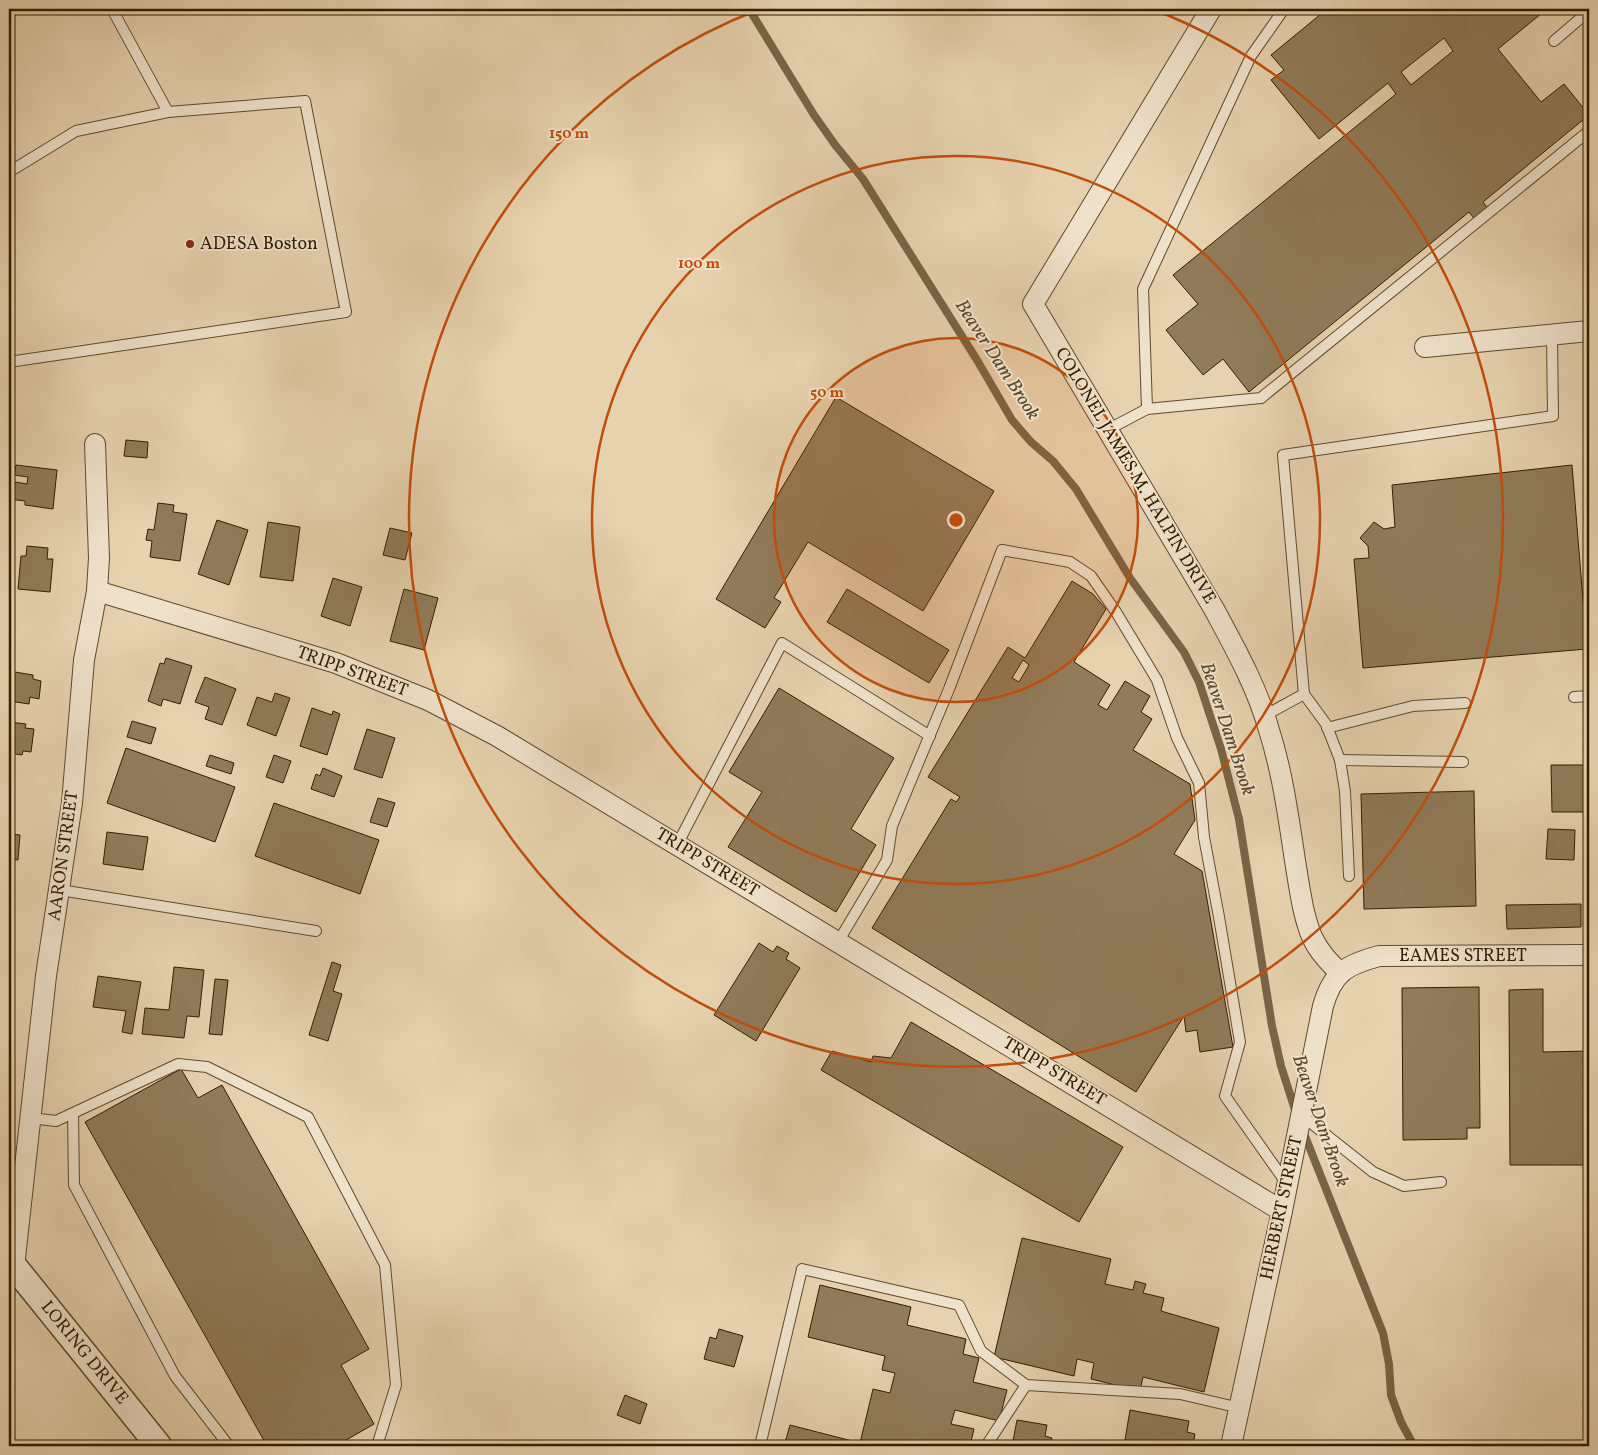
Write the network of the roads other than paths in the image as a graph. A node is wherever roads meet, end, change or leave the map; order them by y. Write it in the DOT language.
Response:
graph roads {
  1 [pos="112,9"];
  2 [pos="1211,9"];
  3 [pos="1284,9"];
  4 [pos="1589,11"];
  5 [pos="1554,41"];
  6 [pos="168,112"];
  7 [pos="1589,131"];
  8 [pos="9,172"];
  9 [pos="1589,331"];
  10 [pos="1552,334"];
  11 [pos="1425,347"];
  12 [pos="9,362"];
  13 [pos="1147,409"];
  14 [pos="1107,430"];
  15 [pos="95,444"];
  16 [pos="97,591"];
  17 [pos="1304,694"];
  18 [pos="1574,696"];
  19 [pos="1589,696"];
  20 [pos="1465,703"];
  21 [pos="1264,716"];
  22 [pos="1327,728"];
  23 [pos="930,736"];
  24 [pos="1340,760"];
  25 [pos="1463,762"];
  26 [pos="677,845"];
  27 [pos="1349,876"];
  28 [pos="60,890"];
  29 [pos="316,931"];
  30 [pos="838,942"];
  31 [pos="1589,955"];
  32 [pos="1340,973"];
  33 [pos="73,1114"];
  34 [pos="1301,1115"];
  35 [pos="31,1118"];
  36 [pos="1442,1182"];
  37 [pos="1288,1185"];
  38 [pos="1282,1211"];
  39 [pos="11,1263"];
  40 [pos="1026,1385"];
  41 [pos="1240,1408"];
  42 [pos="159,1446"];
  43 [pos="229,1446"];
  44 [pos="378,1446"];
  45 [pos="760,1446"];
  46 [pos="986,1446"];
  47 [pos="1231,1446"];
  1 -- 6 [label="lane"];
  2 -- 14 [label="street, COLONEL JAMES M. HALPIN DRIVE"];
  3 -- 13 [label="lane"];
  4 -- 5 [label="lane"];
  6 -- 8 [label="lane"];
  6 -- 12 [label="lane"];
  7 -- 13 [label="lane"];
  9 -- 10 [label="street"];
  10 -- 11 [label="street"];
  10 -- 17 [label="lane"];
  13 -- 14 [label="lane"];
  14 -- 21 [label="street, COLONEL JAMES M. HALPIN DRIVE"];
  15 -- 16 [label="street, AARON STREET"];
  16 -- 26 [label="street, TRIPP STREET"];
  16 -- 28 [label="street, AARON STREET"];
  17 -- 21 [label="lane"];
  17 -- 22 [label="lane"];
  18 -- 19 [label="lane"];
  20 -- 22 [label="lane"];
  21 -- 32 [label="street, COLONEL JAMES M. HALPIN DRIVE"];
  22 -- 24 [label="lane"];
  23 -- 26 [label="lane"];
  23 -- 30 [label="lane"];
  23 -- 37 [label="lane"];
  24 -- 25 [label="lane"];
  24 -- 27 [label="lane"];
  26 -- 30 [label="street, TRIPP STREET"];
  28 -- 29 [label="lane"];
  28 -- 35 [label="street, AARON STREET"];
  30 -- 38 [label="street, TRIPP STREET"];
  31 -- 32 [label="street, EAMES STREET"];
  32 -- 34 [label="street, HERBERT STREET"];
  33 -- 35 [label="lane"];
  33 -- 43 [label="lane"];
  33 -- 44 [label="lane"];
  34 -- 36 [label="lane"];
  34 -- 37 [label="street, HERBERT STREET"];
  35 -- 39 [label="street, AARON STREET"];
  37 -- 38 [label="street, HERBERT STREET"];
  38 -- 41 [label="street, HERBERT STREET"];
  39 -- 42 [label="street, LORING DRIVE"];
  40 -- 41 [label="lane"];
  40 -- 45 [label="lane"];
  40 -- 46 [label="lane"];
  41 -- 47 [label="street, HERBERT STREET"];
}
